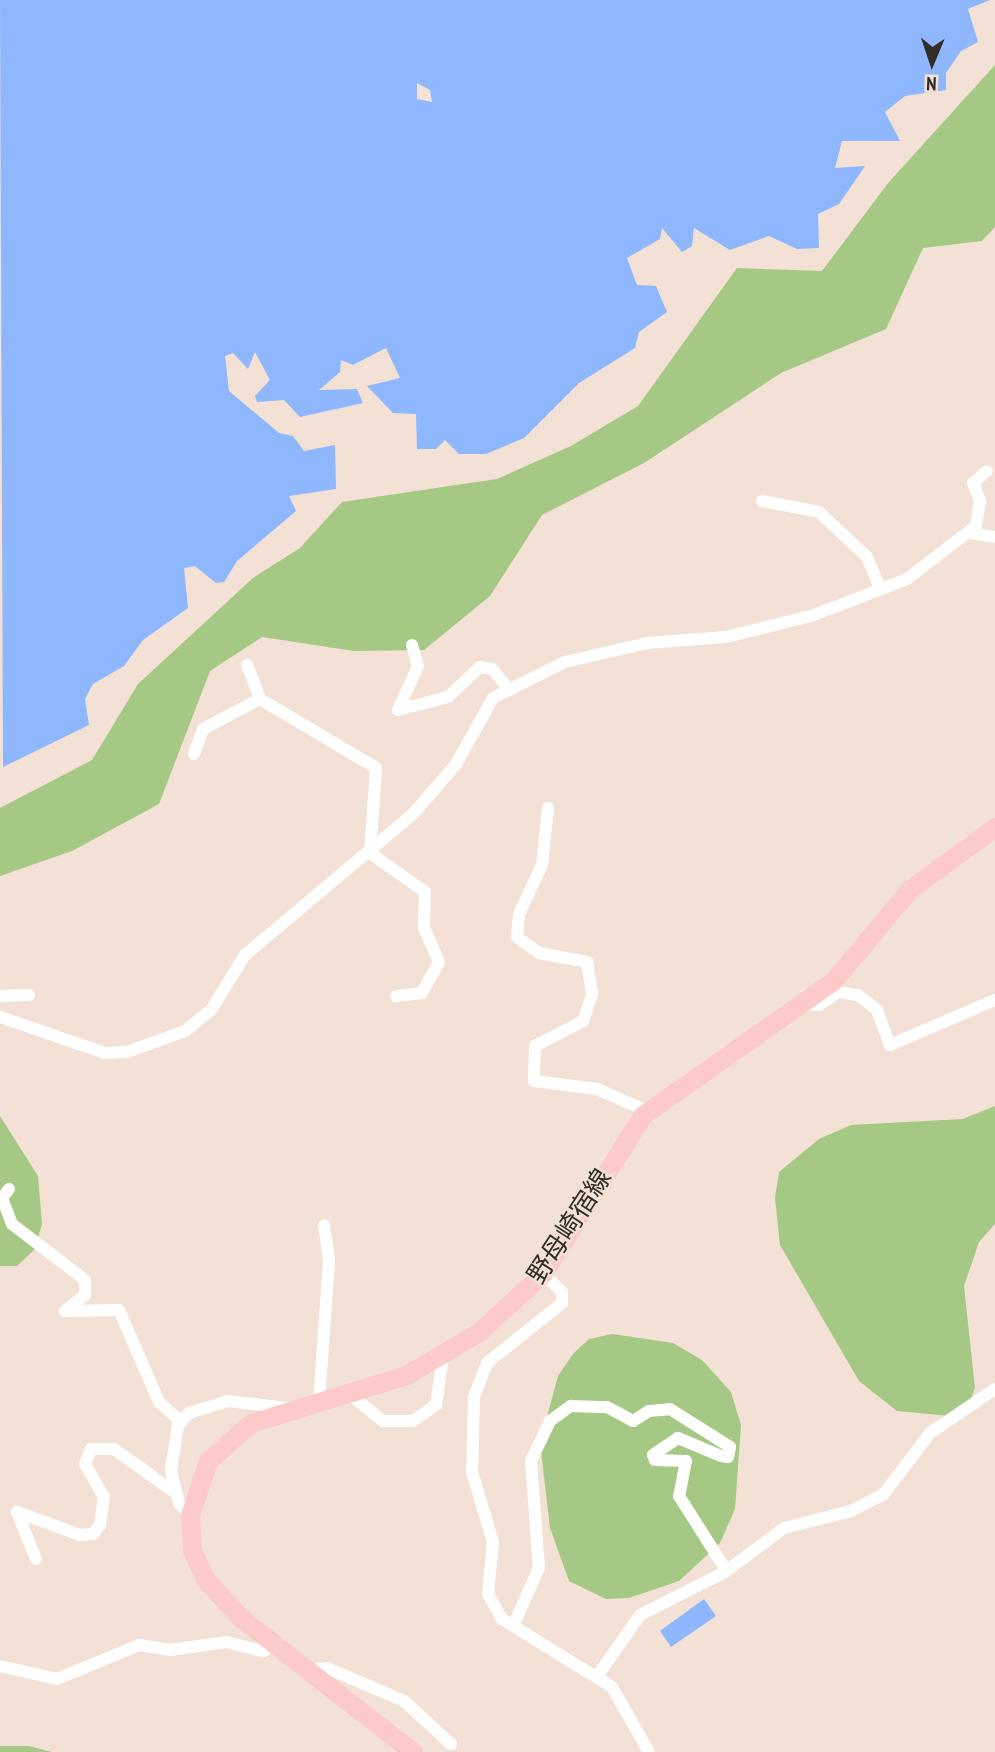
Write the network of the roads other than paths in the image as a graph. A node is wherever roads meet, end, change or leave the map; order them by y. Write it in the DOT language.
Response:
graph roads {
  1 [pos="986,471"];
  2 [pos="762,501"];
  3 [pos="970,533"];
  4 [pos="995,537"];
  5 [pos="880,588"];
  6 [pos="412,645"];
  7 [pos="247,665"];
  8 [pos="508,688"];
  9 [pos="260,699"];
  10 [pos="194,754"];
  11 [pos="548,808"];
  12 [pos="995,827"];
  13 [pos="370,853"];
  14 [pos="29,995"];
  15 [pos="0,996"];
  16 [pos="396,996"];
  17 [pos="995,1000"];
  18 [pos="803,1004"];
  19 [pos="0,1017"];
  20 [pos="647,1111"];
  21 [pos="9,1189"];
  22 [pos="324,1225"];
  23 [pos="542,1273"];
  24 [pos="443,1356"];
  25 [pos="995,1389"];
  26 [pos="348,1393"];
  27 [pos="319,1401"];
  28 [pos="289,1408"];
  29 [pos="181,1422"];
  30 [pos="177,1494"];
  31 [pos="190,1515"];
  32 [pos="36,1559"];
  33 [pos="726,1570"];
  34 [pos="513,1626"];
  35 [pos="275,1645"];
  36 [pos="0,1666"];
  37 [pos="311,1671"];
  38 [pos="598,1675"];
  39 [pos="451,1744"];
  40 [pos="414,1752"];
  41 [pos="649,1752"];
  1 -- 3 [label="street"];
  2 -- 5 [label="street"];
  3 -- 4 [label="street"];
  3 -- 5 [label="street"];
  5 -- 8 [label="street"];
  6 -- 8 [label="street"];
  7 -- 9 [label="street"];
  8 -- 13 [label="street"];
  9 -- 10 [label="street"];
  9 -- 13 [label="street"];
  11 -- 20 [label="street"];
  12 -- 18 [label="main road, 野母崎宿線"];
  13 -- 16 [label="street"];
  13 -- 19 [label="street"];
  14 -- 15 [label="street"];
  17 -- 18 [label="street"];
  18 -- 20 [label="main road, 野母崎宿線"];
  20 -- 23 [label="main road, 野母崎宿線"];
  21 -- 29 [label="street"];
  22 -- 27 [label="street"];
  23 -- 24 [label="main road, 野母崎宿線"];
  23 -- 34 [label="street"];
  24 -- 26 [label="main road, 野母崎宿線"];
  24 -- 26 [label="street"];
  25 -- 33 [label="street"];
  26 -- 27 [label="main road, 野母崎宿線"];
  27 -- 28 [label="main road, 野母崎宿線"];
  28 -- 29 [label="street"];
  28 -- 31 [label="main road, 野母崎宿線"];
  29 -- 30 [label="street"];
  30 -- 31 [label="street"];
  30 -- 32 [label="street"];
  31 -- 35 [label="main road, 野母崎宿線"];
  33 -- 34 [label="street"];
  33 -- 38 [label="street"];
  34 -- 38 [label="street"];
  35 -- 36 [label="street"];
  35 -- 37 [label="main road, 野母崎宿線"];
  37 -- 39 [label="street"];
  37 -- 40 [label="main road, 野母崎宿線"];
  38 -- 41 [label="street"];
}
